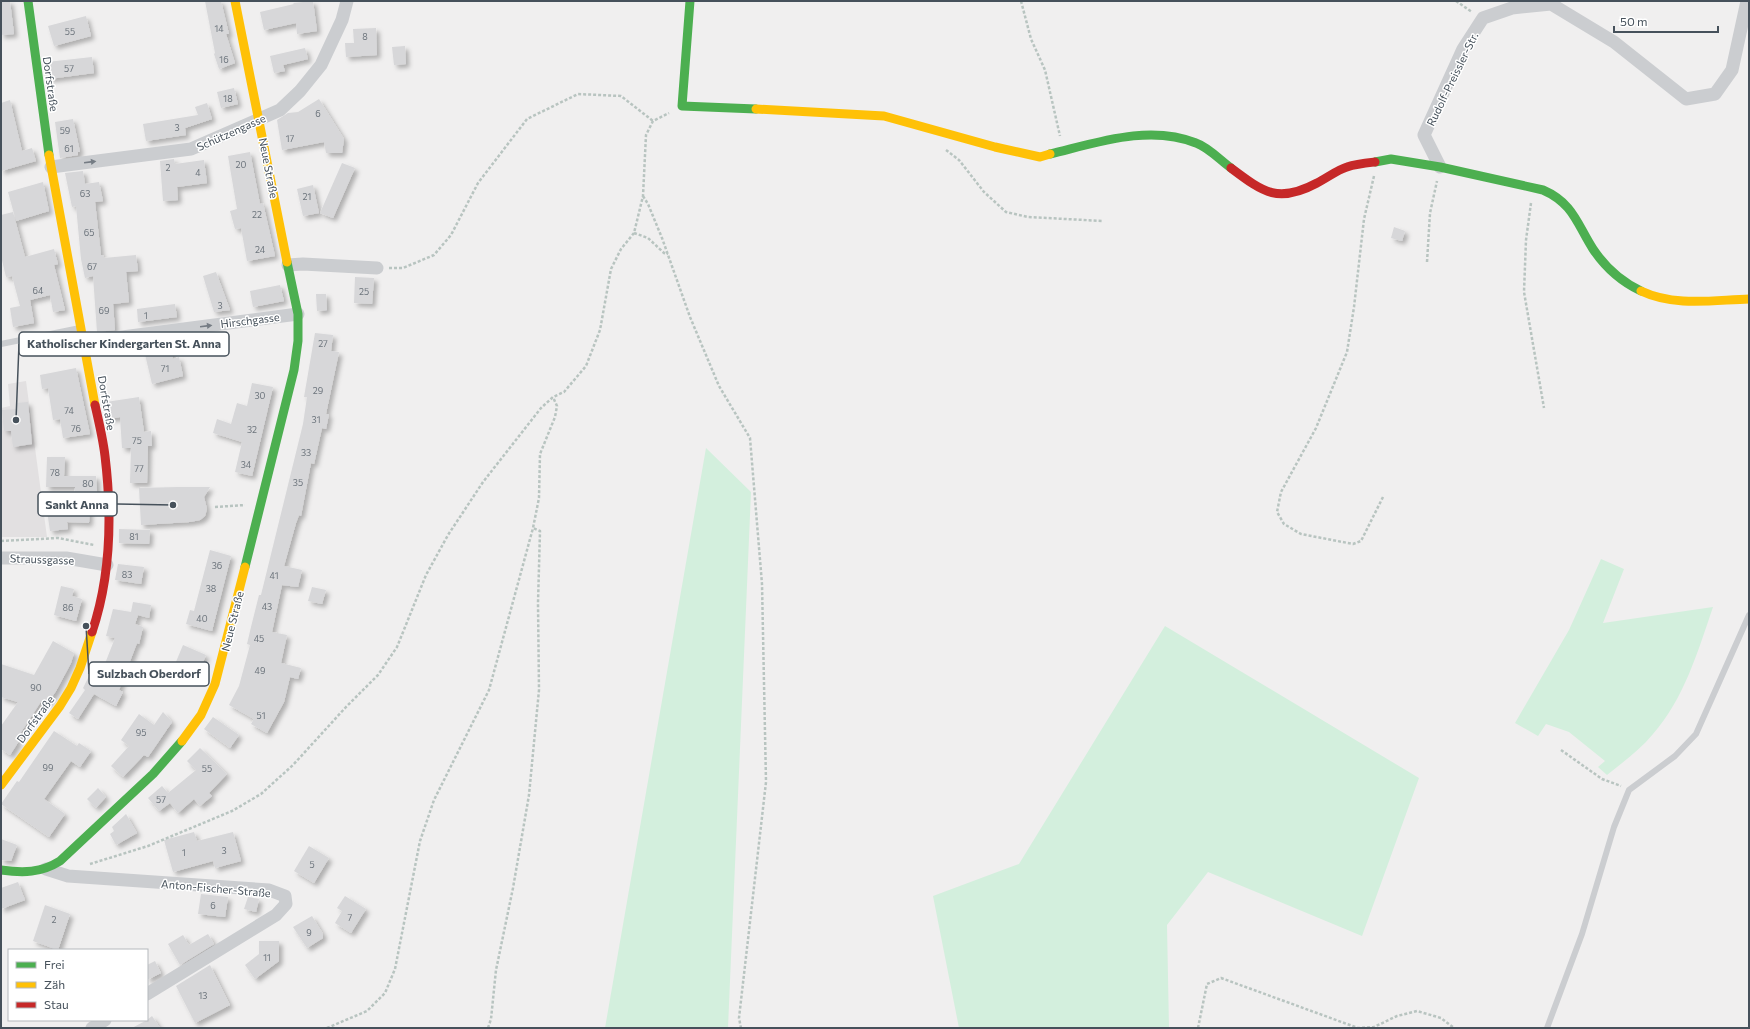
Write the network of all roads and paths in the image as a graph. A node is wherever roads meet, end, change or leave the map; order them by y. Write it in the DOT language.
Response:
graph roads {
  1 [pos="28,1"];
  2 [pos="235,1"];
  3 [pos="347,1"];
  4 [pos="690,1"];
  5 [pos="1021,1"];
  6 [pos="1456,1"];
  7 [pos="1747,1"];
  8 [pos="1483,18"];
  9 [pos="682,106"];
  10 [pos="259,119"];
  11 [pos="653,121"];
  12 [pos="942,147"];
  13 [pos="1063,153"];
  14 [pos="1375,162"];
  15 [pos="51,166"];
  16 [pos="1440,167"];
  17 [pos="1533,188"];
  18 [pos="643,196"];
  19 [pos="1103,221"];
  20 [pos="634,232"];
  21 [pos="668,254"];
  22 [pos="1427,262"];
  23 [pos="288,265"];
  24 [pos="377,268"];
  25 [pos="1749,299"];
  26 [pos="298,314"];
  27 [pos="81,327"];
  28 [pos="84,342"];
  29 [pos="1,344"];
  30 [pos="553,397"];
  31 [pos="1544,408"];
  32 [pos="1383,497"];
  33 [pos="250,505"];
  34 [pos="215,507"];
  35 [pos="533,528"];
  36 [pos="1,541"];
  37 [pos="108,548"];
  38 [pos="1,558"];
  39 [pos="107,565"];
  40 [pos="1749,615"];
  41 [pos="1561,750"];
  42 [pos="1,785"];
  43 [pos="1629,790"];
  44 [pos="88,864"];
  45 [pos="46,869"];
  46 [pos="1,870"];
  47 [pos="148,993"];
  48 [pos="103,1021"];
  49 [pos="92,1028"];
  50 [pos="327,1028"];
  51 [pos="488,1028"];
  52 [pos="741,1028"];
  53 [pos="1198,1028"];
  54 [pos="1454,1028"];
  55 [pos="1547,1028"];
  1 -- 15 [label="street, Dorfstraße"];
  2 -- 10 [label="street, Neue Straße"];
  3 -- 10 [label="street, Schützengasse"];
  4 -- 9 [label="street"];
  5 -- 13 [label="path"];
  6 -- 8 [label="path"];
  7 -- 8 [label="street"];
  8 -- 16 [label="street, Rudolf-Preissler-Str."];
  9 -- 11 [label="path"];
  9 -- 13 [label="street"];
  15 -- 10 [label="street, Schützengasse, one-way"];
  10 -- 23 [label="street, Neue Straße"];
  11 -- 18 [label="path"];
  11 -- 24 [label="path"];
  12 -- 19 [label="path"];
  13 -- 14 [label="street"];
  14 -- 16 [label="street"];
  14 -- 32 [label="path"];
  15 -- 27 [label="street, Dorfstraße"];
  16 -- 17 [label="street"];
  16 -- 22 [label="path"];
  17 -- 25 [label="street"];
  17 -- 31 [label="path"];
  18 -- 20 [label="path"];
  18 -- 21 [label="path"];
  20 -- 21 [label="path"];
  20 -- 30 [label="path"];
  21 -- 52 [label="path"];
  23 -- 24 [label="street"];
  23 -- 26 [label="street, Neue Straße"];
  28 -- 26 [label="street, Hirschgasse, one-way"];
  26 -- 45 [label="street, Neue Straße"];
  27 -- 28 [label="street, Dorfstraße"];
  27 -- 29 [label="lane"];
  28 -- 37 [label="street, Dorfstraße"];
  30 -- 35 [label="path"];
  30 -- 44 [label="path"];
  33 -- 34 [label="path"];
  35 -- 50 [label="path"];
  35 -- 51 [label="path"];
  36 -- 37 [label="path"];
  37 -- 39 [label="street, Dorfstraße"];
  38 -- 39 [label="street, Straussgasse"];
  39 -- 42 [label="street, Dorfstraße"];
  40 -- 43 [label="lane"];
  41 -- 43 [label="path"];
  43 -- 55 [label="lane"];
  45 -- 46 [label="street, Neue Straße"];
  45 -- 47 [label="street, Anton-Fischer-Straße"];
  48 -- 49 [label="street"];
  53 -- 54 [label="path"];
}
